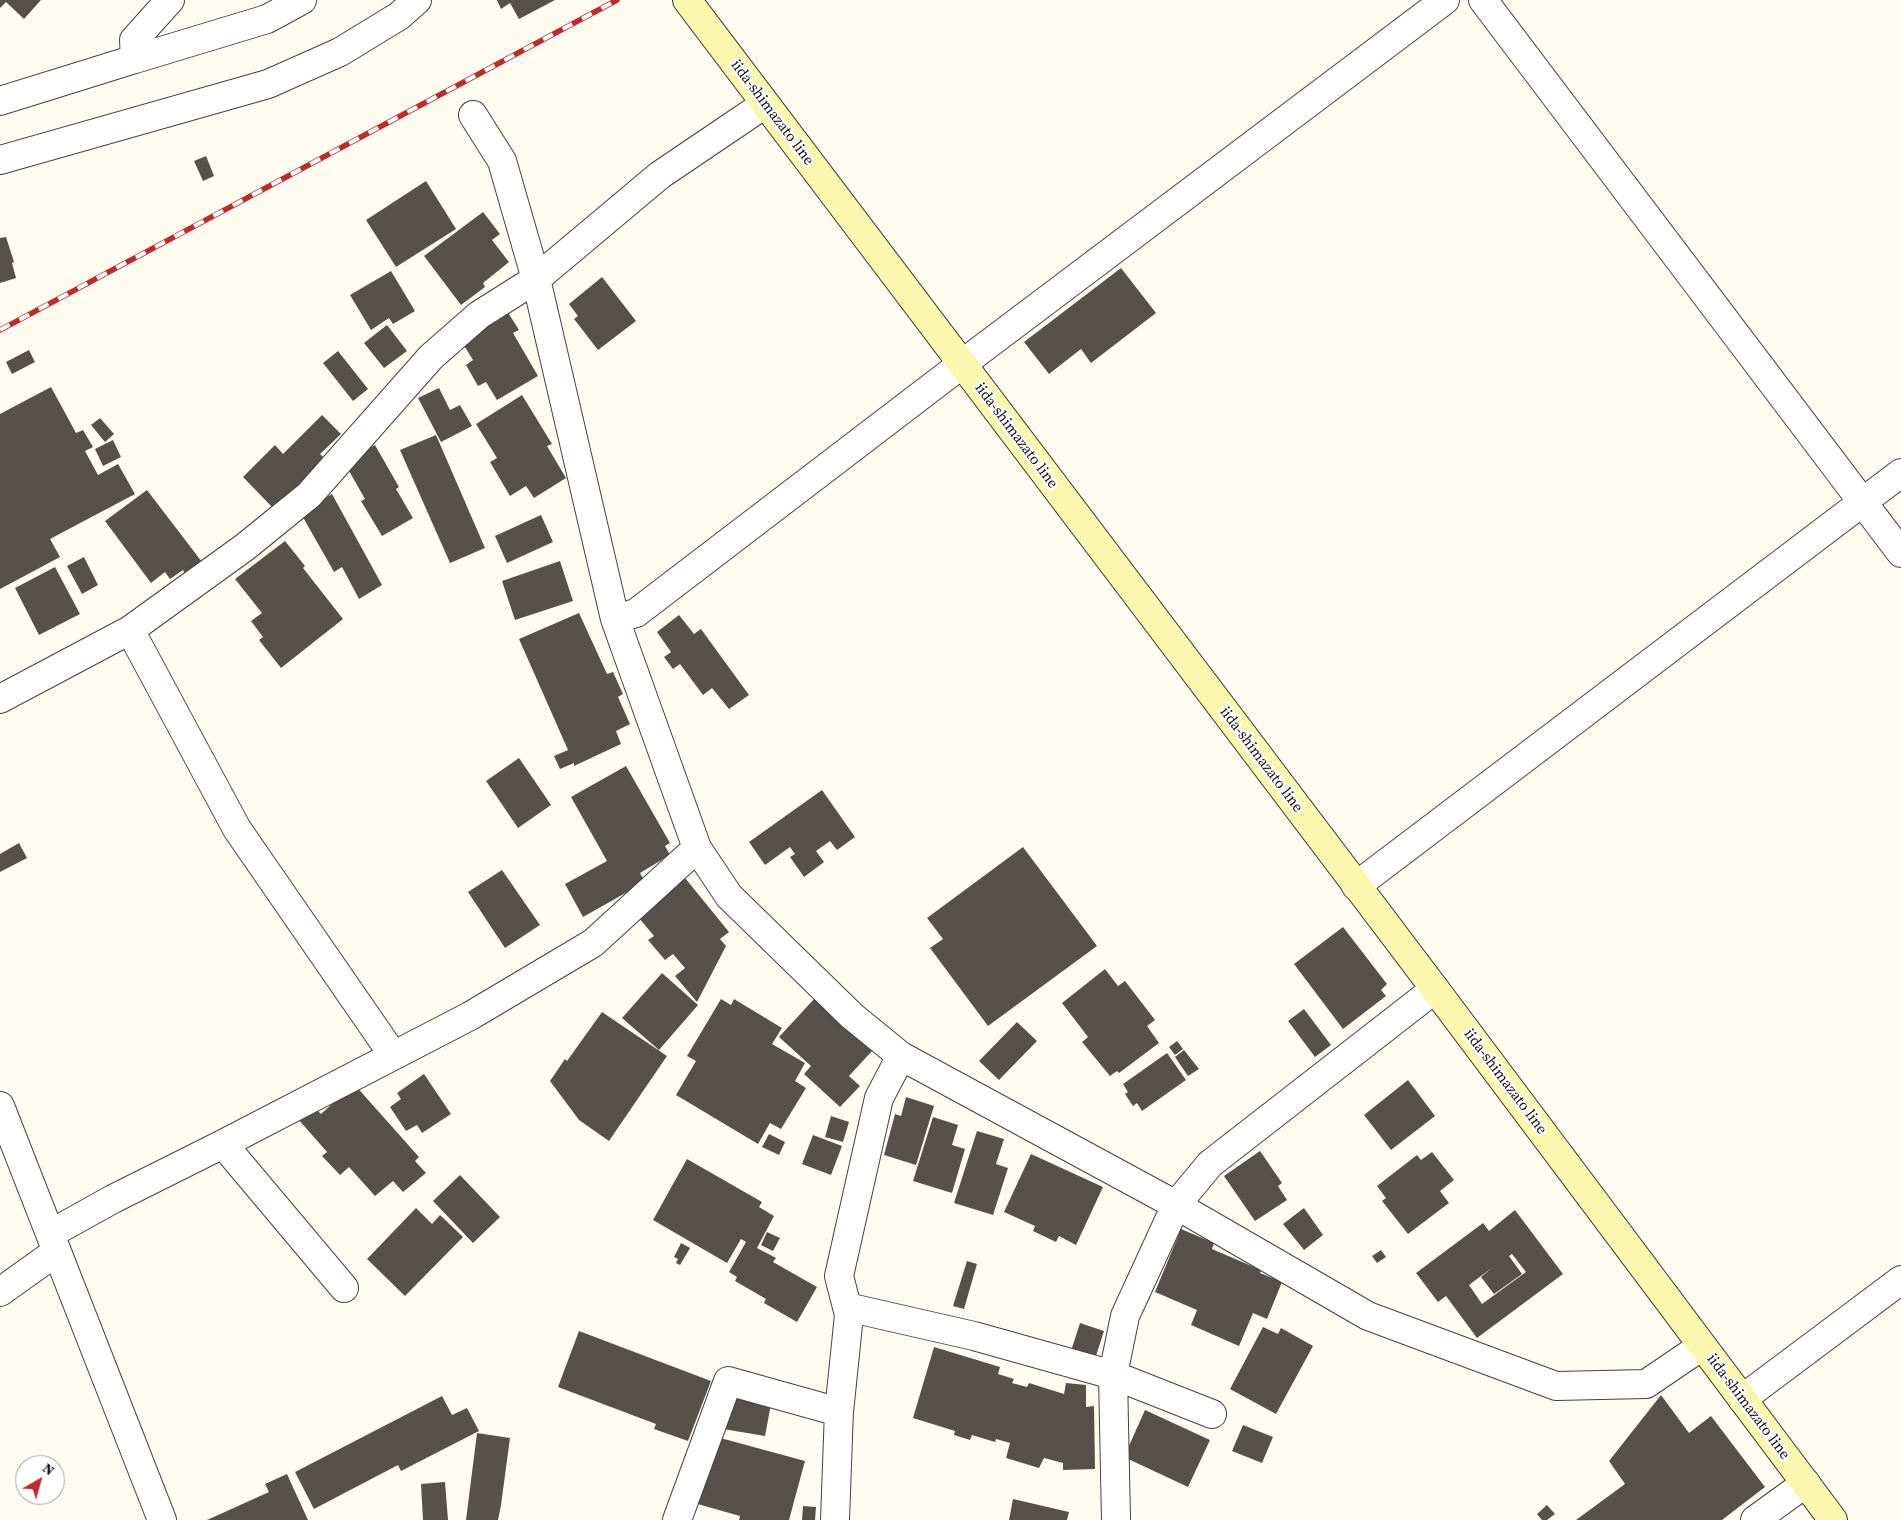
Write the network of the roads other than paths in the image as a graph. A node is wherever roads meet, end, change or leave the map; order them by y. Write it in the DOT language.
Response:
graph roads {
  1 [pos="170,0"];
  2 [pos="302,0"];
  3 [pos="417,0"];
  4 [pos="1445,0"];
  5 [pos="1483,0"];
  6 [pos="690,1"];
  7 [pos="135,59"];
  8 [pos="0,100"];
  9 [pos="765,104"];
  10 [pos="473,115"];
  11 [pos="0,160"];
  12 [pos="536,279"];
  13 [pos="962,364"];
  14 [pos="1901,473"];
  15 [pos="1863,502"];
  16 [pos="1901,553"];
  17 [pos="615,619"];
  18 [pos="130,630"];
  19 [pos="0,699"];
  20 [pos="697,848"];
  21 [pos="1356,886"];
  22 [pos="1435,989"];
  23 [pos="393,1055"];
  24 [pos="901,1056"];
  25 [pos="0,1106"];
  26 [pos="223,1144"];
  27 [pos="1176,1205"];
  28 [pos="53,1243"];
  29 [pos="1901,1280"];
  30 [pos="344,1288"];
  31 [pos="0,1292"];
  32 [pos="847,1307"];
  33 [pos="1702,1346"];
  34 [pos="1113,1375"];
  35 [pos="1742,1399"];
  36 [pos="839,1410"];
  37 [pos="1212,1414"];
  38 [pos="1806,1483"];
  39 [pos="162,1520"];
  40 [pos="676,1520"];
  41 [pos="835,1520"];
  42 [pos="1116,1520"];
  43 [pos="1755,1520"];
  44 [pos="1833,1520"];
  1 -- 7 [label="street"];
  2 -- 7 [label="street"];
  3 -- 11 [label="street"];
  4 -- 13 [label="street"];
  5 -- 15 [label="street"];
  6 -- 9 [label="main road, iida-shimazato line"];
  7 -- 8 [label="street"];
  9 -- 12 [label="street"];
  9 -- 13 [label="main road, iida-shimazato line"];
  10 -- 12 [label="street"];
  12 -- 17 [label="street"];
  12 -- 18 [label="street"];
  13 -- 17 [label="street"];
  13 -- 21 [label="main road, iida-shimazato line"];
  14 -- 15 [label="street"];
  15 -- 16 [label="street"];
  15 -- 21 [label="street"];
  17 -- 20 [label="street"];
  18 -- 19 [label="street"];
  18 -- 23 [label="street"];
  20 -- 23 [label="street"];
  20 -- 24 [label="street"];
  21 -- 22 [label="main road, iida-shimazato line"];
  22 -- 27 [label="street"];
  22 -- 33 [label="main road, iida-shimazato line"];
  23 -- 26 [label="street"];
  24 -- 27 [label="street"];
  24 -- 32 [label="street"];
  25 -- 28 [label="street"];
  26 -- 28 [label="street"];
  26 -- 30 [label="street"];
  27 -- 33 [label="street"];
  27 -- 34 [label="street"];
  28 -- 31 [label="street"];
  28 -- 39 [label="street"];
  29 -- 35 [label="street"];
  32 -- 34 [label="street"];
  32 -- 36 [label="street"];
  33 -- 35 [label="main road, iida-shimazato line"];
  34 -- 37 [label="street"];
  34 -- 42 [label="street"];
  35 -- 38 [label="main road, iida-shimazato line"];
  36 -- 40 [label="street"];
  36 -- 41 [label="street"];
  38 -- 43 [label="street"];
  38 -- 44 [label="main road, iida-shimazato line"];
}
